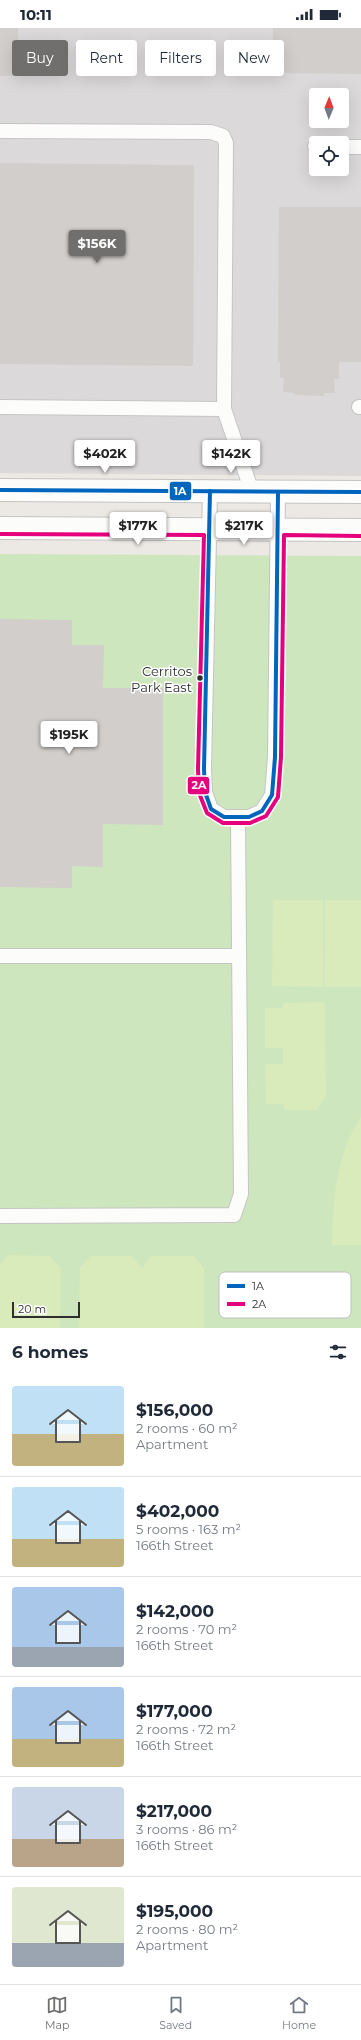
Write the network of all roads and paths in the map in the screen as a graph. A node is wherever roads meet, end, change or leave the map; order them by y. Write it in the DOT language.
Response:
graph roads {
  1 [pos="0,130"];
  2 [pos="349,147"];
  3 [pos="361,147"];
  4 [pos="0,407"];
  5 [pos="224,409"];
  6 [pos="0,490"];
  7 [pos="210,491"];
  8 [pos="252,492"];
  9 [pos="278,492"];
  10 [pos="361,492"];
  11 [pos="0,528"];
  12 [pos="210,529"];
  13 [pos="278,530"];
  14 [pos="361,530"];
  15 [pos="238,817"];
  16 [pos="0,956"];
  17 [pos="239,956"];
  18 [pos="0,1216"];
  1 -- 5 [label="lane"];
  2 -- 3 [label="lane"];
  4 -- 5 [label="lane"];
  5 -- 8 [label="lane"];
  6 -- 7 [label="street"];
  7 -- 8 [label="street"];
  7 -- 12 [label="lane"];
  8 -- 9 [label="street"];
  9 -- 10 [label="street"];
  9 -- 13 [label="lane"];
  11 -- 12 [label="street"];
  12 -- 13 [label="street"];
  12 -- 15 [label="lane"];
  13 -- 14 [label="street"];
  13 -- 15 [label="lane"];
  15 -- 17 [label="lane"];
  16 -- 17 [label="lane"];
  17 -- 18 [label="lane"];
}
